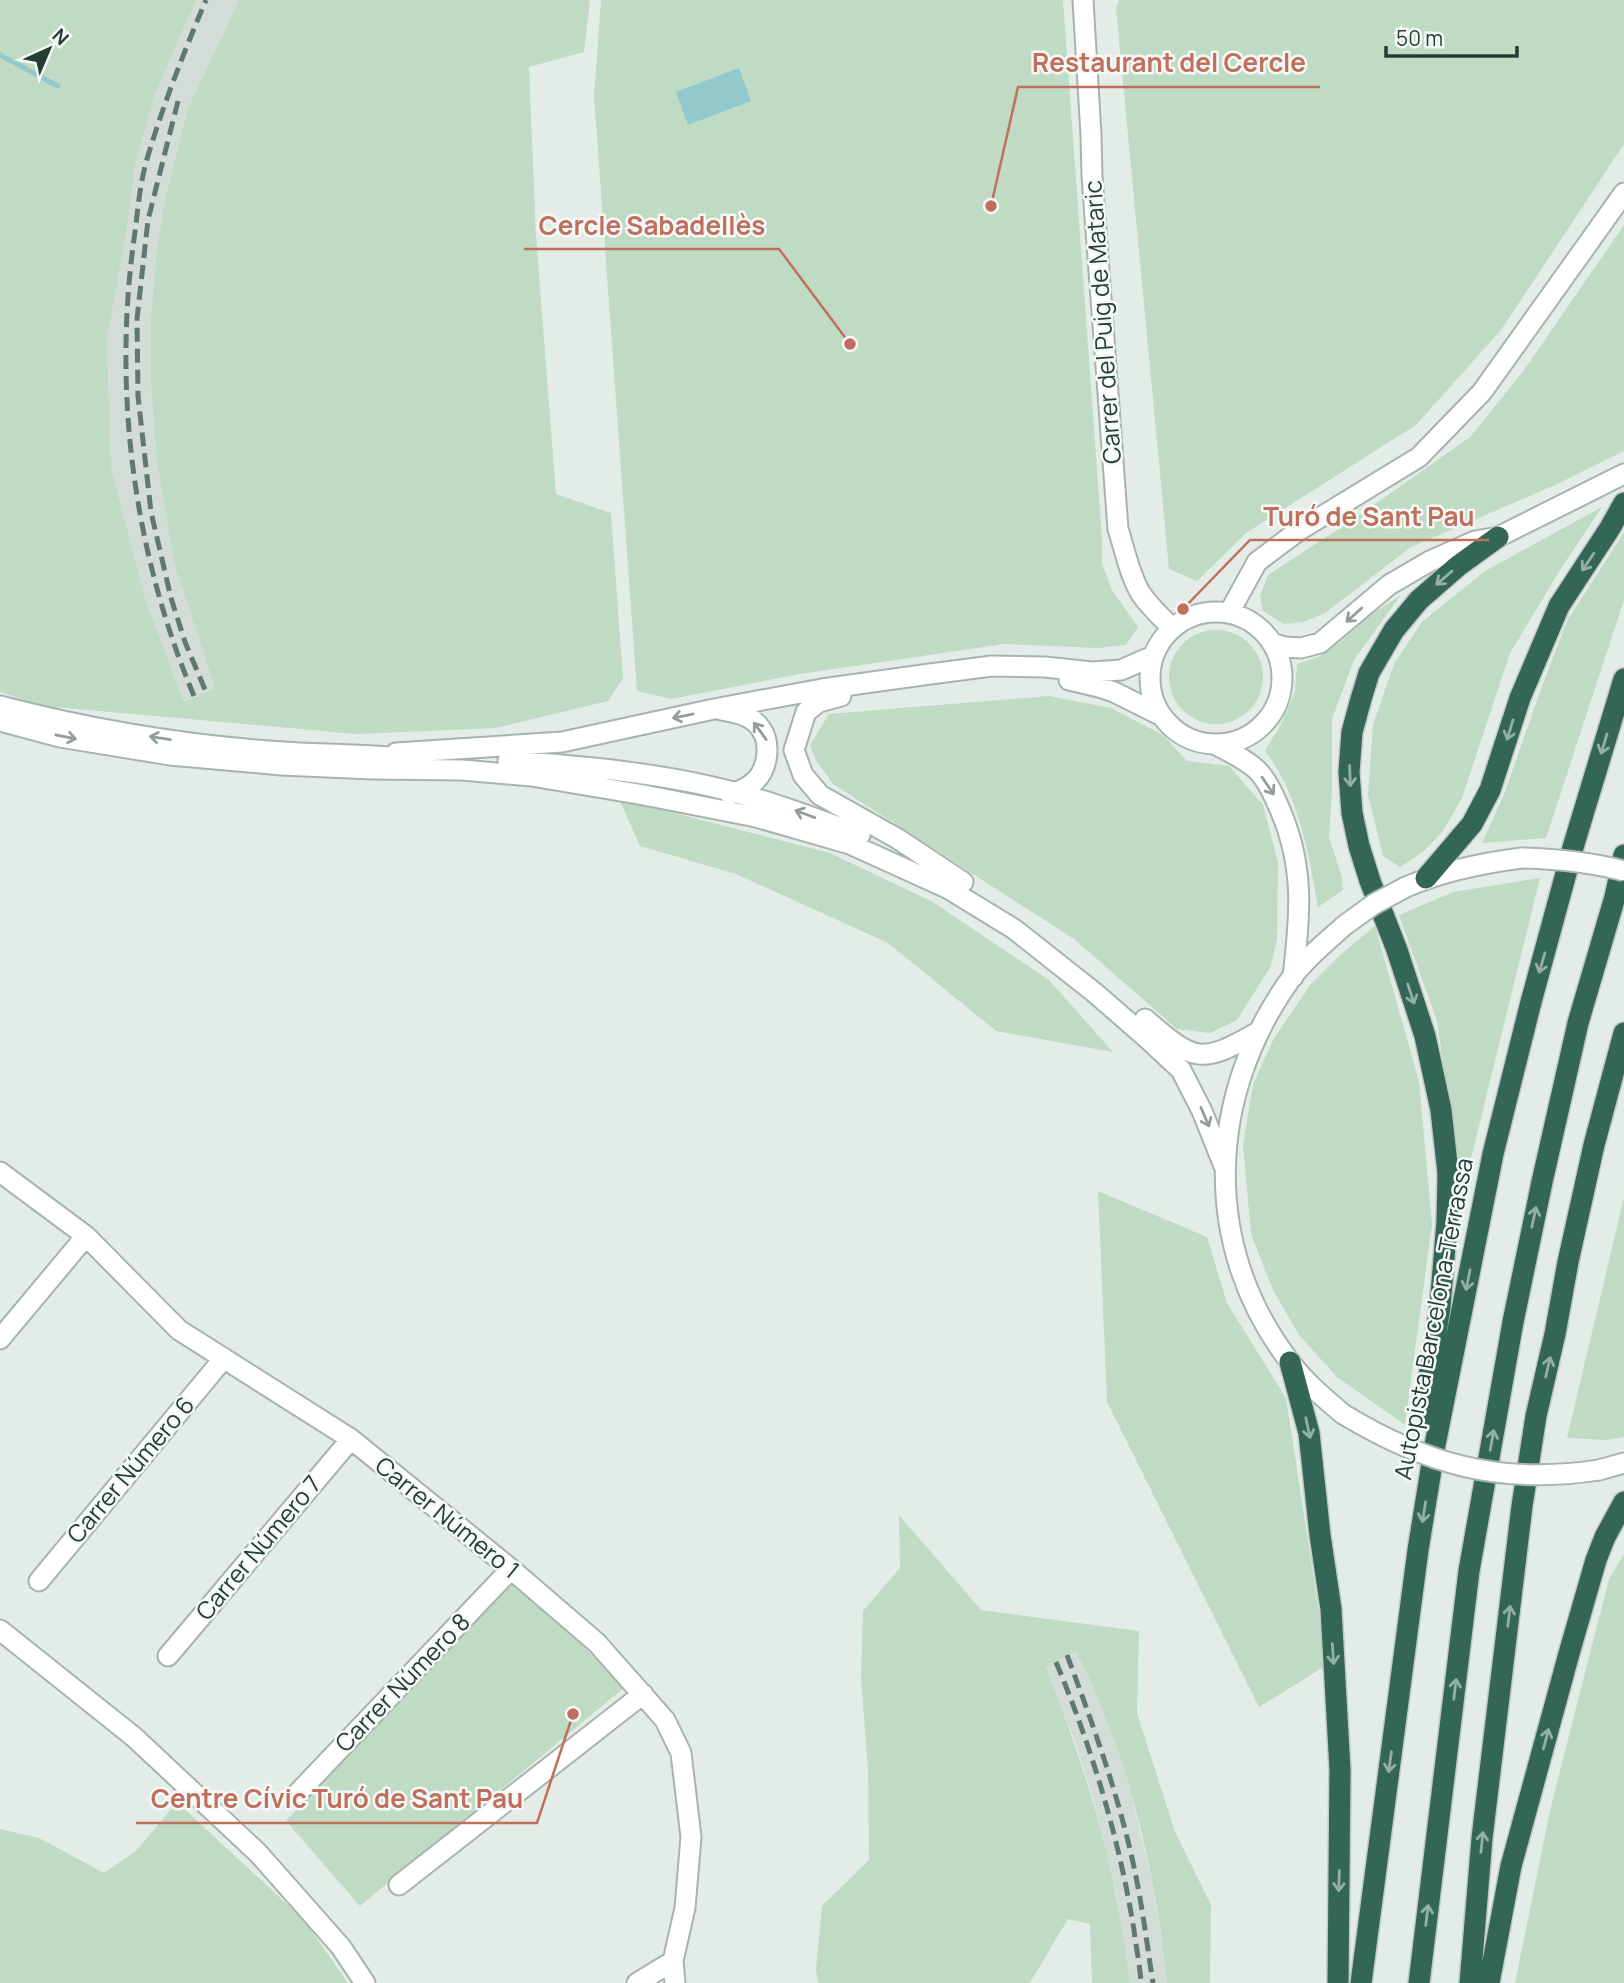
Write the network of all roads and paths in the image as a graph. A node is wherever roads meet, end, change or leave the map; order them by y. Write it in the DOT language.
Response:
graph roads {
  1 [pos="1083,0"];
  2 [pos="1624,193"];
  3 [pos="1624,474"];
  4 [pos="1624,503"];
  5 [pos="1498,537"];
  6 [pos="1229,613"];
  7 [pos="1171,628"];
  8 [pos="1272,643"];
  9 [pos="1153,656"];
  10 [pos="1624,679"];
  11 [pos="816,701"];
  12 [pos="0,706"];
  13 [pos="713,709"];
  14 [pos="1162,716"];
  15 [pos="0,721"];
  16 [pos="1216,745"];
  17 [pos="374,754"];
  18 [pos="481,771"];
  19 [pos="737,793"];
  20 [pos="1624,855"];
  21 [pos="1624,871"];
  22 [pos="1426,878"];
  23 [pos="963,882"];
  24 [pos="1293,977"];
  25 [pos="1258,1032"];
  26 [pos="1624,1033"];
  27 [pos="1224,1166"];
  28 [pos="0,1172"];
  29 [pos="86,1236"];
  30 [pos="0,1339"];
  31 [pos="224,1358"];
  32 [pos="1290,1362"];
  33 [pos="351,1439"];
  34 [pos="1435,1444"];
  35 [pos="1624,1463"];
  36 [pos="1624,1502"];
  37 [pos="511,1569"];
  38 [pos="38,1581"];
  39 [pos="0,1630"];
  40 [pos="168,1656"];
  41 [pos="643,1694"];
  42 [pos="295,1796"];
  43 [pos="399,1885"];
  44 [pos="673,1961"];
  45 [pos="365,1983"];
  46 [pos="637,1983"];
  47 [pos="675,1983"];
  48 [pos="1338,1983"];
  49 [pos="1361,1983"];
  50 [pos="1419,1983"];
  51 [pos="1470,1983"];
  52 [pos="1489,1983"];
  1 -- 7 [label="street, Carrer del Puig de Mataric"];
  2 -- 6 [label="street"];
  3 -- 5 [label="street"];
  4 -- 22 [label="highway, one-way"];
  5 -- 8 [label="street, one-way"];
  5 -- 34 [label="highway, one-way"];
  6 -- 7 [label="street"];
  6 -- 8 [label="street"];
  7 -- 9 [label="street"];
  8 -- 16 [label="street"];
  9 -- 11 [label="street"];
  9 -- 14 [label="street"];
  10 -- 34 [label="highway, Autopista Barcelona-Terrassa, one-way"];
  11 -- 13 [label="street"];
  11 -- 14 [label="street"];
  11 -- 23 [label="street"];
  17 -- 12 [label="street, one-way"];
  13 -- 17 [label="street, one-way"];
  19 -- 13 [label="street, one-way"];
  14 -- 16 [label="street"];
  15 -- 18 [label="street, one-way"];
  16 -- 24 [label="street, one-way"];
  17 -- 19 [label="street"];
  18 -- 19 [label="street"];
  18 -- 27 [label="street, one-way"];
  23 -- 19 [label="street, one-way"];
  50 -- 20 [label="highway, one-way"];
  21 -- 22 [label="street, bridge"];
  22 -- 24 [label="street, bridge"];
  23 -- 25 [label="street"];
  24 -- 25 [label="street"];
  25 -- 27 [label="street"];
  51 -- 26 [label="highway, one-way"];
  27 -- 32 [label="street"];
  28 -- 29 [label="street, Carrer Número 1"];
  29 -- 30 [label="street"];
  29 -- 31 [label="street, Carrer Número 1"];
  31 -- 33 [label="street, Carrer Número 1"];
  31 -- 38 [label="street, Carrer Número 6"];
  32 -- 35 [label="street, bridge"];
  32 -- 48 [label="highway, one-way"];
  33 -- 37 [label="street, Carrer Número 1"];
  33 -- 40 [label="street, Carrer Número 7"];
  34 -- 49 [label="highway, Autopista Barcelona-Terrassa, one-way"];
  52 -- 36 [label="highway, one-way"];
  37 -- 41 [label="street, Carrer Número 1"];
  37 -- 42 [label="street, Carrer Número 8"];
  39 -- 45 [label="street"];
  41 -- 43 [label="street"];
  41 -- 44 [label="street, Carrer Número 1"];
  44 -- 46 [label="street"];
  44 -- 47 [label="street, Carrer Número 1"];
}
